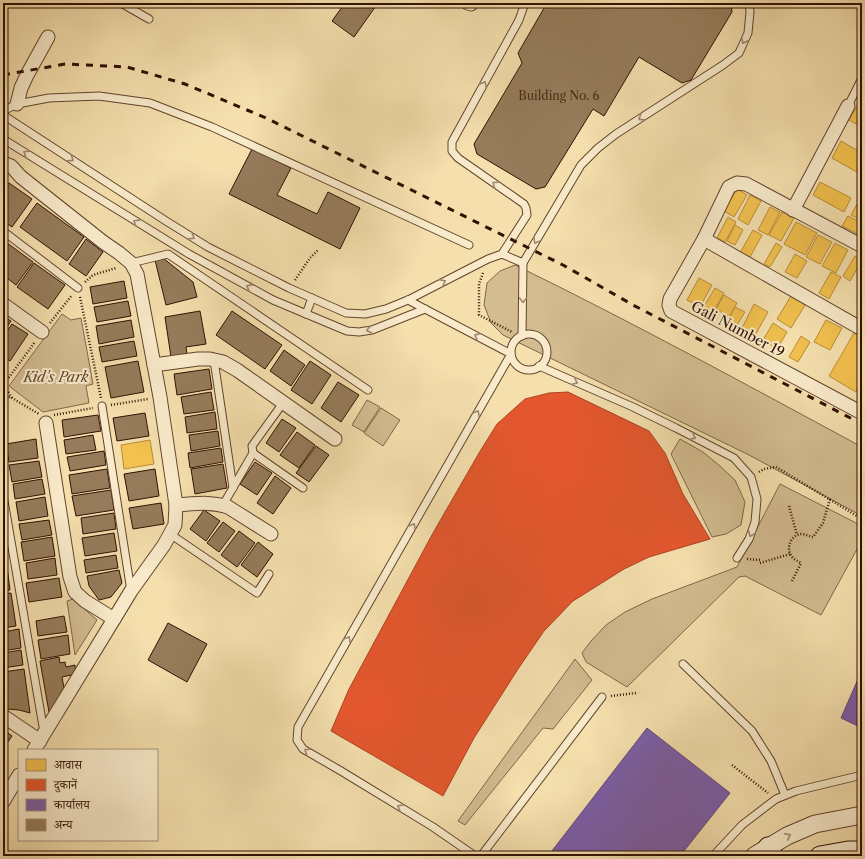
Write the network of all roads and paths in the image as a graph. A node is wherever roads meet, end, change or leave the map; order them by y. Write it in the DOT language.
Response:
graph roads {
  1 [pos="121,3"];
  2 [pos="525,3"];
  3 [pos="749,3"];
  4 [pos="149,19"];
  5 [pos="48,37"];
  6 [pos="862,78"];
  7 [pos="17,104"];
  8 [pos="848,106"];
  9 [pos="3,111"];
  10 [pos="3,115"];
  11 [pos="3,139"];
  12 [pos="3,163"];
  13 [pos="793,210"];
  14 [pos="3,231"];
  15 [pos="704,239"];
  16 [pos="469,245"];
  17 [pos="862,246"];
  18 [pos="318,250"];
  19 [pos="502,254"];
  20 [pos="488,259"];
  21 [pos="131,263"];
  22 [pos="523,263"];
  23 [pos="78,288"];
  24 [pos="289,288"];
  25 [pos="312,298"];
  26 [pos="408,300"];
  27 [pos="3,304"];
  28 [pos="425,309"];
  29 [pos="306,314"];
  30 [pos="862,329"];
  31 [pos="42,332"];
  32 [pos="522,336"];
  33 [pos="511,354"];
  34 [pos="214,360"];
  35 [pos="154,365"];
  36 [pos="540,366"];
  37 [pos="3,384"];
  38 [pos="368,390"];
  39 [pos="3,395"];
  40 [pos="12,398"];
  41 [pos="283,402"];
  42 [pos="102,406"];
  43 [pos="862,413"];
  44 [pos="46,423"];
  45 [pos="335,439"];
  46 [pos="253,453"];
  47 [pos="751,477"];
  48 [pos="233,488"];
  49 [pos="303,488"];
  50 [pos="3,495"];
  51 [pos="830,499"];
  52 [pos="176,505"];
  53 [pos="223,505"];
  54 [pos="789,506"];
  55 [pos="862,519"];
  56 [pos="170,534"];
  57 [pos="271,534"];
  58 [pos="797,535"];
  59 [pos="790,554"];
  60 [pos="737,558"];
  61 [pos="760,563"];
  62 [pos="269,574"];
  63 [pos="792,581"];
  64 [pos="131,591"];
  65 [pos="114,619"];
  66 [pos="683,664"];
  67 [pos="636,693"];
  68 [pos="602,697"];
  69 [pos="3,716"];
  70 [pos="39,742"];
  71 [pos="732,765"];
  72 [pos="862,775"];
  73 [pos="18,776"];
  74 [pos="7,785"];
  75 [pos="785,795"];
  76 [pos="776,799"];
  77 [pos="3,802"];
  78 [pos="862,816"];
  79 [pos="862,851"];
  80 [pos="765,853"];
  81 [pos="475,856"];
  82 [pos="481,856"];
  83 [pos="714,856"];
  84 [pos="820,856"];
  1 -- 4 [label="lane"];
  19 -- 2 [label="lane, one-way"];
  3 -- 22 [label="lane, one-way"];
  5 -- 7 [label="street"];
  6 -- 8 [label="lane"];
  7 -- 9 [label="lane"];
  7 -- 16 [label="lane"];
  8 -- 13 [label="street"];
  10 -- 24 [label="lane, one-way"];
  29 -- 11 [label="lane, one-way"];
  12 -- 21 [label="street"];
  13 -- 15 [label="street"];
  13 -- 17 [label="street"];
  14 -- 23 [label="lane"];
  15 -- 30 [label="street"];
  15 -- 43 [label="street, Gali Number 19"];
  18 -- 24 [label="path"];
  19 -- 20 [label="lane"];
  19 -- 22 [label="lane"];
  26 -- 20 [label="lane, one-way"];
  20 -- 32 [label="path"];
  21 -- 23 [label="path"];
  21 -- 35 [label="street"];
  21 -- 38 [label="lane"];
  22 -- 32 [label="lane, one-way"];
  23 -- 31 [label="path"];
  23 -- 42 [label="path"];
  24 -- 25 [label="lane"];
  25 -- 26 [label="lane"];
  25 -- 29 [label="lane"];
  26 -- 28 [label="lane"];
  27 -- 31 [label="street"];
  28 -- 29 [label="lane, one-way"];
  33 -- 28 [label="lane, one-way"];
  31 -- 37 [label="path"];
  32 -- 33 [label="lane"];
  32 -- 36 [label="lane"];
  33 -- 36 [label="lane"];
  81 -- 33 [label="lane, one-way"];
  34 -- 35 [label="street"];
  34 -- 41 [label="street"];
  34 -- 48 [label="lane"];
  35 -- 52 [label="street"];
  36 -- 47 [label="lane, one-way"];
  37 -- 40 [label="path"];
  39 -- 40 [label="path"];
  40 -- 44 [label="path"];
  41 -- 45 [label="street"];
  41 -- 46 [label="lane"];
  42 -- 64 [label="lane"];
  44 -- 65 [label="street"];
  46 -- 48 [label="lane"];
  46 -- 49 [label="lane"];
  47 -- 51 [label="path"];
  47 -- 60 [label="lane, one-way"];
  48 -- 53 [label="lane"];
  50 -- 70 [label="lane"];
  51 -- 55 [label="path"];
  51 -- 58 [label="path"];
  52 -- 53 [label="street"];
  52 -- 56 [label="street"];
  53 -- 57 [label="street"];
  54 -- 58 [label="path"];
  56 -- 62 [label="lane"];
  56 -- 64 [label="street"];
  58 -- 59 [label="path"];
  59 -- 61 [label="path"];
  59 -- 63 [label="path"];
  64 -- 65 [label="street"];
  65 -- 70 [label="street"];
  66 -- 75 [label="lane"];
  67 -- 68 [label="path"];
  68 -- 82 [label="lane"];
  69 -- 70 [label="street"];
  71 -- 76 [label="path"];
  72 -- 75 [label="lane"];
  73 -- 74 [label="street"];
  74 -- 77 [label="street"];
  75 -- 76 [label="lane"];
  76 -- 83 [label="lane"];
  80 -- 78 [label="street, one-way"];
  79 -- 84 [label="main road"];
}
